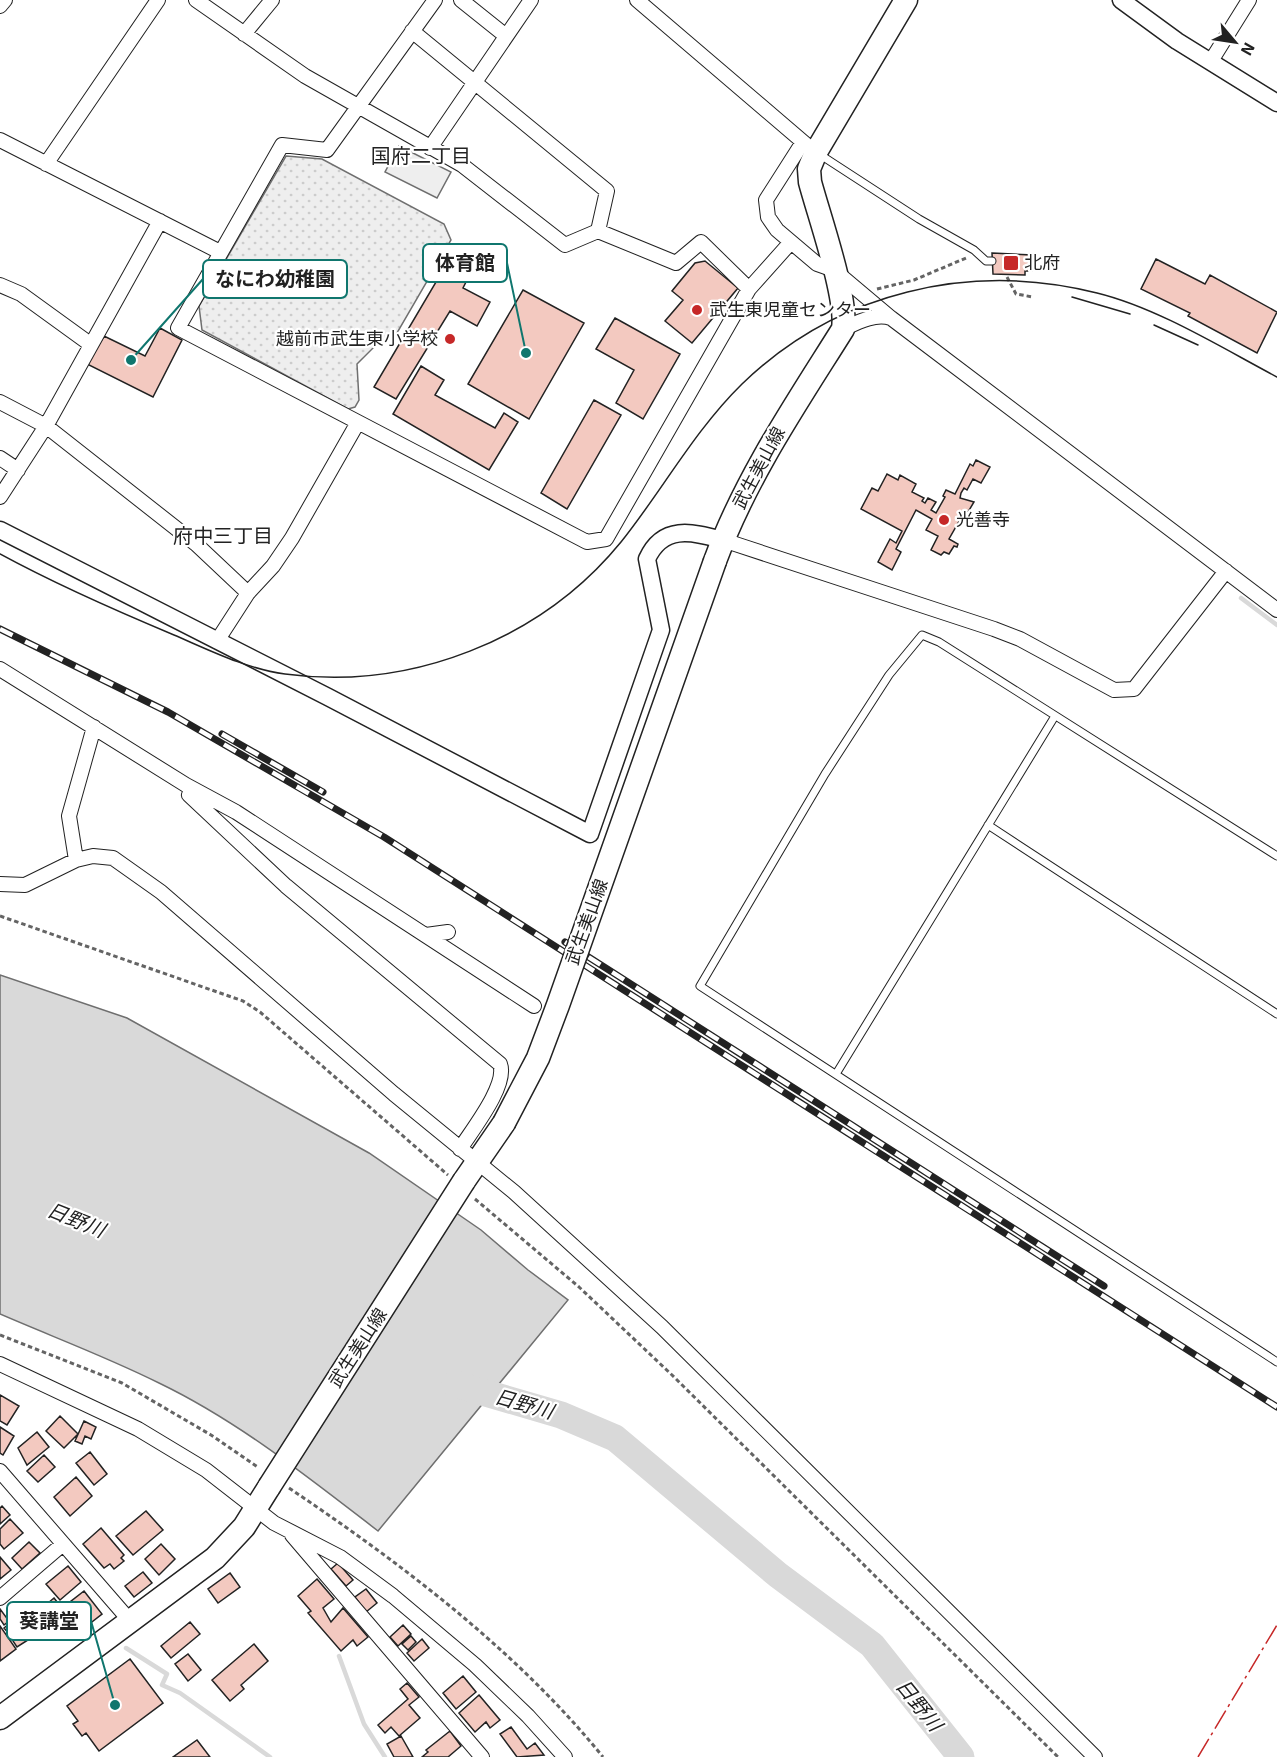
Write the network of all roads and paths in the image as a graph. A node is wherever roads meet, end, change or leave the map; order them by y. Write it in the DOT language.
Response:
graph roads {
  1 [pos="5,0"];
  2 [pos="158,0"];
  3 [pos="196,0"];
  4 [pos="272,0"];
  5 [pos="435,0"];
  6 [pos="461,0"];
  7 [pos="531,0"];
  8 [pos="637,0"];
  9 [pos="906,0"];
  10 [pos="1121,0"];
  11 [pos="1249,0"];
  12 [pos="0,6"];
  13 [pos="412,31"];
  14 [pos="244,34"];
  15 [pos="506,36"];
  16 [pos="1210,61"];
  17 [pos="476,81"];
  18 [pos="1277,103"];
  19 [pos="356,106"];
  20 [pos="0,140"];
  21 [pos="430,147"];
  22 [pos="809,147"];
  23 [pos="46,164"];
  24 [pos="160,221"];
  25 [pos="598,231"];
  26 [pos="791,242"];
  27 [pos="974,250"];
  28 [pos="220,252"];
  29 [pos="992,261"];
  30 [pos="834,270"];
  31 [pos="1007,277"];
  32 [pos="0,285"];
  33 [pos="749,289"];
  34 [pos="865,294"];
  35 [pos="1033,297"];
  36 [pos="891,318"];
  37 [pos="843,329"];
  38 [pos="90,345"];
  39 [pos="0,402"];
  40 [pos="357,424"];
  41 [pos="46,426"];
  42 [pos="0,458"];
  43 [pos="18,470"];
  44 [pos="0,497"];
  45 [pos="0,530"];
  46 [pos="719,551"];
  47 [pos="1226,571"];
  48 [pos="248,593"];
  49 [pos="1277,610"];
  50 [pos="217,641"];
  51 [pos="0,669"];
  52 [pos="1055,716"];
  53 [pos="94,727"];
  54 [pos="192,789"];
  55 [pos="988,825"];
  56 [pos="1277,856"];
  57 [pos="75,860"];
  58 [pos="0,884"];
  59 [pos="0,916"];
  60 [pos="448,932"];
  61 [pos="426,935"];
  62 [pos="534,1006"];
  63 [pos="1277,1014"];
  64 [pos="836,1074"];
  65 [pos="469,1155"];
  66 [pos="460,1183"];
  67 [pos="0,1335"];
  68 [pos="1277,1362"];
  69 [pos="0,1364"];
  70 [pos="0,1471"];
  71 [pos="274,1482"];
  72 [pos="255,1510"];
  73 [pos="288,1531"];
  74 [pos="63,1544"];
  75 [pos="0,1598"];
  76 [pos="131,1622"];
  77 [pos="0,1718"];
  78 [pos="482,1757"];
  79 [pos="565,1757"];
  80 [pos="603,1757"];
  81 [pos="1058,1757"];
  82 [pos="1095,1757"];
  1 -- 12 [label="street"];
  2 -- 23 [label="street"];
  3 -- 14 [label="street"];
  4 -- 14 [label="street"];
  5 -- 13 [label="street"];
  6 -- 15 [label="street"];
  7 -- 15 [label="street"];
  8 -- 22 [label="street"];
  9 -- 22 [label="main road"];
  10 -- 16 [label="street"];
  11 -- 16 [label="street"];
  13 -- 17 [label="street"];
  13 -- 19 [label="street"];
  14 -- 19 [label="street"];
  15 -- 17 [label="street"];
  16 -- 18 [label="street"];
  17 -- 21 [label="street"];
  17 -- 25 [label="street"];
  19 -- 21 [label="street"];
  19 -- 28 [label="street"];
  20 -- 23 [label="street"];
  21 -- 25 [label="street"];
  22 -- 26 [label="street"];
  22 -- 27 [label="lane"];
  22 -- 30 [label="main road"];
  23 -- 24 [label="street"];
  24 -- 28 [label="street"];
  24 -- 38 [label="street"];
  25 -- 33 [label="street"];
  26 -- 30 [label="street"];
  26 -- 33 [label="street"];
  27 -- 29 [label="lane"];
  27 -- 34 [label="path"];
  28 -- 40 [label="street"];
  30 -- 34 [label="street"];
  30 -- 37 [label="main road"];
  31 -- 35 [label="path"];
  32 -- 38 [label="street"];
  33 -- 40 [label="street"];
  34 -- 36 [label="street"];
  36 -- 37 [label="street"];
  36 -- 47 [label="street"];
  37 -- 46 [label="main road, 武生美山線"];
  38 -- 41 [label="street"];
  39 -- 41 [label="street"];
  40 -- 48 [label="street"];
  41 -- 43 [label="street"];
  41 -- 48 [label="street"];
  42 -- 43 [label="street"];
  43 -- 44 [label="street"];
  45 -- 50 [label="street"];
  46 -- 47 [label="street"];
  46 -- 50 [label="street"];
  46 -- 65 [label="main road, 武生美山線, bridge"];
  47 -- 49 [label="street"];
  48 -- 50 [label="street"];
  51 -- 53 [label="street"];
  52 -- 55 [label="lane"];
  52 -- 56 [label="lane"];
  52 -- 64 [label="lane"];
  53 -- 54 [label="street"];
  53 -- 57 [label="street"];
  54 -- 61 [label="street"];
  54 -- 65 [label="street"];
  55 -- 63 [label="lane"];
  55 -- 64 [label="lane"];
  57 -- 58 [label="street"];
  57 -- 65 [label="street"];
  59 -- 66 [label="path"];
  60 -- 61 [label="street"];
  61 -- 62 [label="street"];
  64 -- 68 [label="lane"];
  65 -- 66 [label="main road, 武生美山線"];
  65 -- 82 [label="street"];
  66 -- 71 [label="main road, 武生美山線, bridge"];
  66 -- 81 [label="path"];
  67 -- 71 [label="path"];
  69 -- 72 [label="street"];
  70 -- 74 [label="street"];
  71 -- 72 [label="main road, 武生美山線"];
  71 -- 80 [label="path"];
  72 -- 73 [label="street"];
  72 -- 76 [label="main road, 武生美山線"];
  73 -- 78 [label="street"];
  73 -- 79 [label="street"];
  74 -- 75 [label="street"];
  74 -- 76 [label="street"];
  76 -- 77 [label="main road, 武生美山線"];
}
